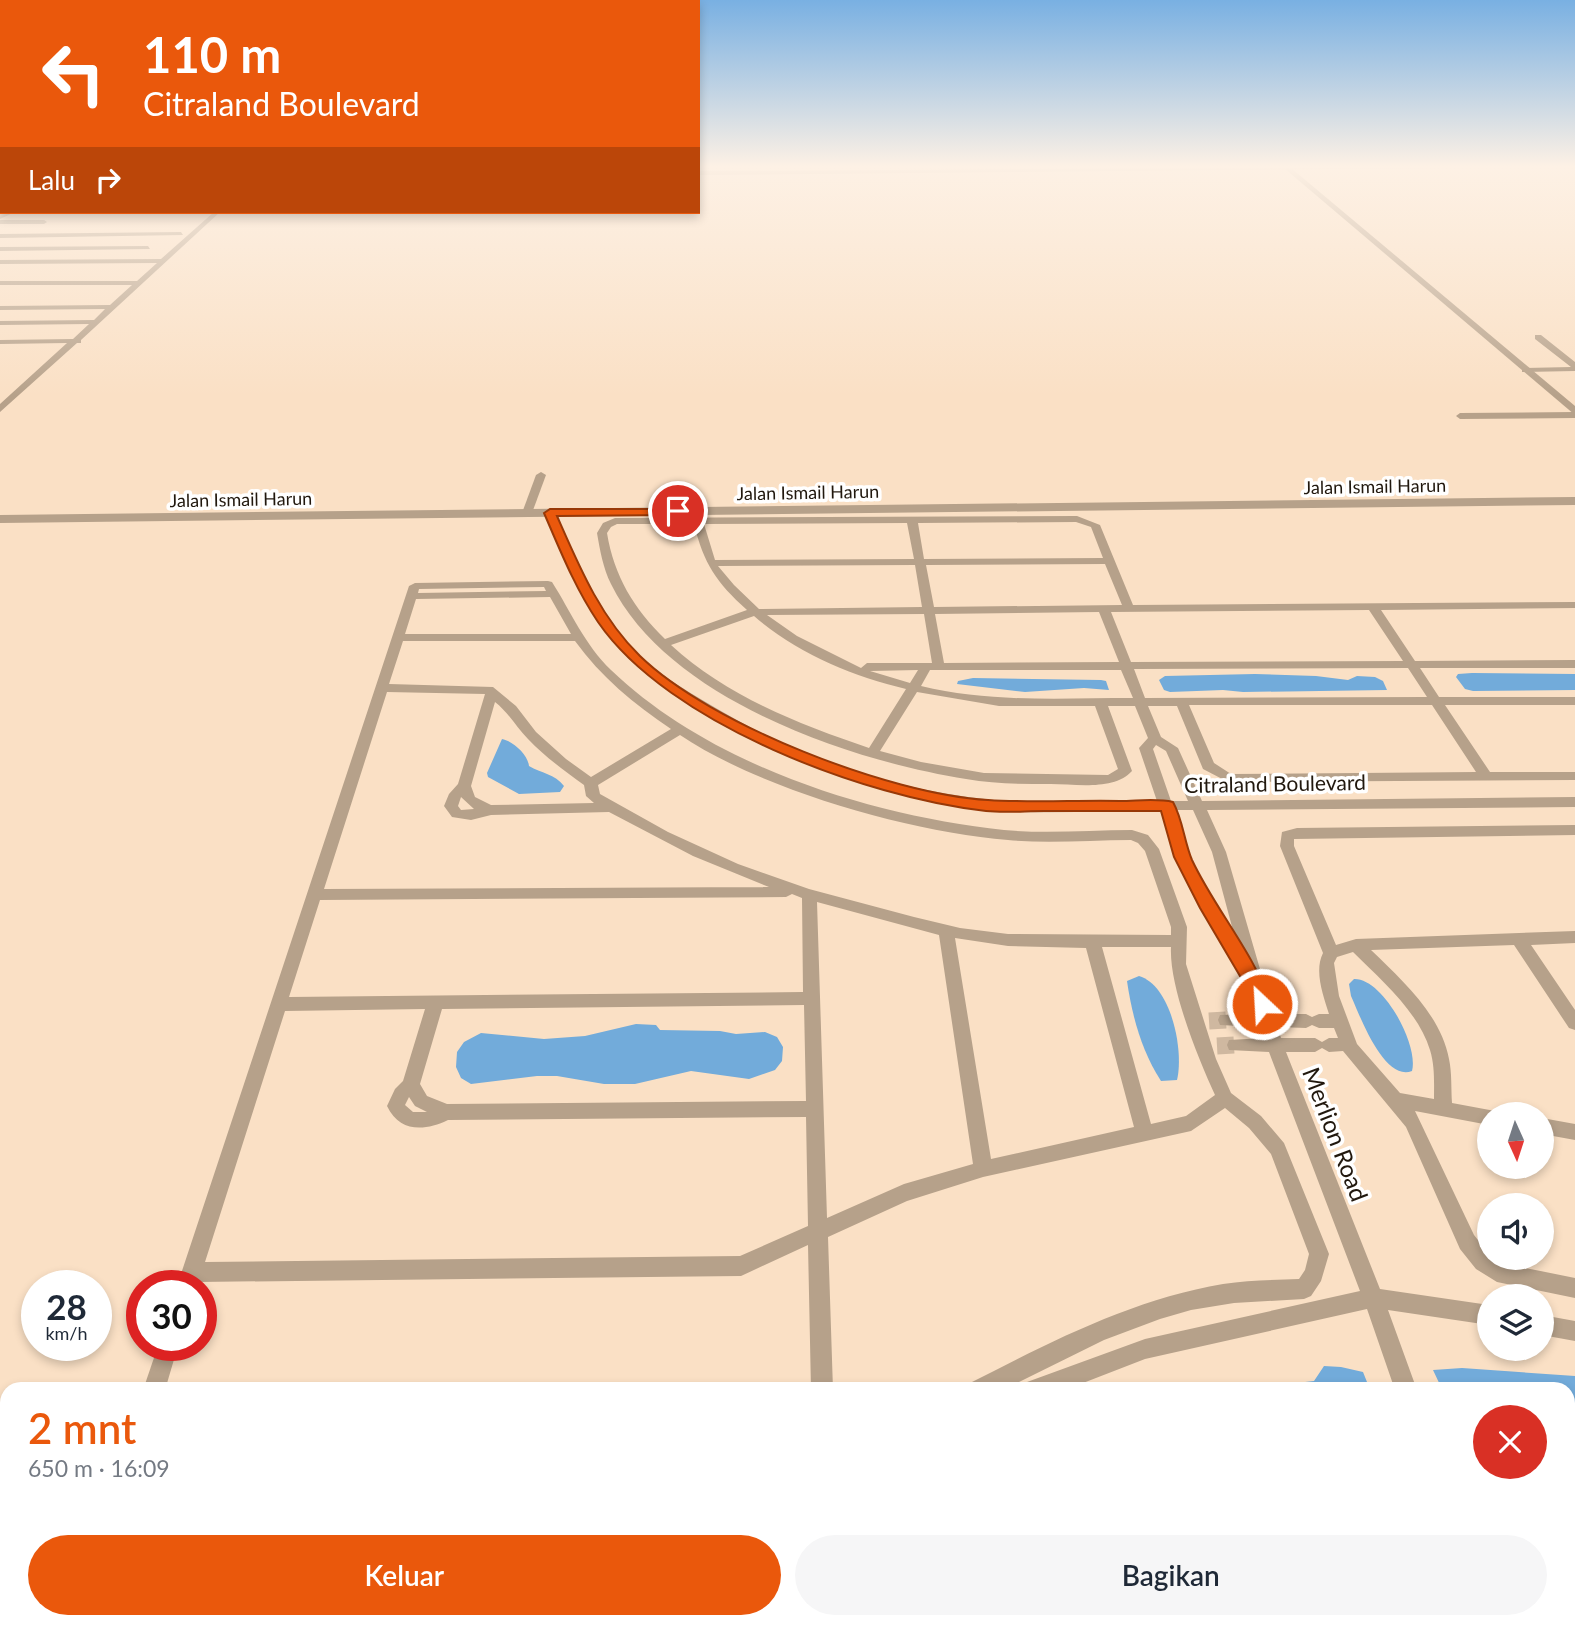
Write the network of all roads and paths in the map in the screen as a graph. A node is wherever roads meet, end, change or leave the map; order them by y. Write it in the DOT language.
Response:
graph roads {
  1 [pos="181,244"];
  2 [pos="1377,244"];
  3 [pos="148,248"];
  4 [pos="0,249"];
  5 [pos="162,261"];
  6 [pos="0,262"];
  7 [pos="0,283"];
  8 [pos="139,283"];
  9 [pos="113,307"];
  10 [pos="0,308"];
  11 [pos="97,322"];
  12 [pos="0,323"];
  13 [pos="1538,337"];
  14 [pos="0,341"];
  15 [pos="78,341"];
  16 [pos="1575,368"];
  17 [pos="1525,370"];
  18 [pos="0,410"];
  19 [pos="1575,413"];
  20 [pos="1460,416"];
  21 [pos="541,475"];
  22 [pos="1575,502"];
  23 [pos="527,513"];
  24 [pos="550,513"];
  25 [pos="0,519"];
  26 [pos="912,520"];
  27 [pos="698,521"];
  28 [pos="1110,561"];
  29 [pos="919,563"];
  30 [pos="711,564"];
  31 [pos="1575,605"];
  32 [pos="1373,607"];
  33 [pos="1104,610"];
  34 [pos="1129,610"];
  35 [pos="928,611"];
  36 [pos="753,612"];
  37 [pos="577,637"];
  38 [pos="398,638"];
  39 [pos="662,644"];
  40 [pos="1575,664"];
  41 [pos="1411,665"];
  42 [pos="851,667"];
  43 [pos="933,667"];
  44 [pos="1126,667"];
  45 [pos="382,688"];
  46 [pos="914,688"];
  47 [pos="492,692"];
  48 [pos="1181,701"];
  49 [pos="1435,701"];
  50 [pos="1575,701"];
  51 [pos="1100,702"];
  52 [pos="1140,702"];
  53 [pos="680,729"];
  54 [pos="1155,739"];
  55 [pos="873,752"];
  56 [pos="1575,776"];
  57 [pos="1486,777"];
  58 [pos="591,783"];
  59 [pos="1575,802"];
  60 [pos="1168,806"];
  61 [pos="1196,806"];
  62 [pos="610,807"];
  63 [pos="1575,830"];
  64 [pos="802,894"];
  65 [pos="314,895"];
  66 [pos="946,932"];
  67 [pos="1575,937"];
  68 [pos="1518,938"];
  69 [pos="1092,940"];
  70 [pos="1179,941"];
  71 [pos="1356,946"];
  72 [pos="1332,953"];
  73 [pos="1256,987"];
  74 [pos="811,998"];
  75 [pos="435,1003"];
  76 [pos="279,1004"];
  77 [pos="1210,1021"];
  78 [pos="1267,1021"];
  79 [pos="1339,1021"];
  80 [pos="1575,1023"];
  81 [pos="1349,1044"];
  82 [pos="1275,1045"];
  83 [pos="1218,1046"];
  84 [pos="1225,1098"];
  85 [pos="1394,1100"];
  86 [pos="814,1109"];
  87 [pos="1443,1109"];
  88 [pos="1477,1115"];
  89 [pos="1554,1128"];
  90 [pos="1575,1132"];
  91 [pos="1144,1133"];
  92 [pos="983,1169"];
  93 [pos="818,1232"];
  94 [pos="192,1270"];
  95 [pos="217,1278"];
  96 [pos="1575,1288"];
  97 [pos="1373,1298"];
  98 [pos="1477,1313"];
  99 [pos="1554,1327"];
  100 [pos="1575,1331"];
  101 [pos="163,1361"];
  102 [pos="157,1382"];
  103 [pos="822,1382"];
  104 [pos="995,1382"];
  105 [pos="1056,1382"];
  106 [pos="1403,1382"];
  1 -- 5 [label="street"];
  2 -- 17 [label="street"];
  3 -- 4 [label="street"];
  5 -- 6 [label="street"];
  5 -- 8 [label="street"];
  7 -- 8 [label="street"];
  8 -- 9 [label="street"];
  9 -- 10 [label="street"];
  9 -- 11 [label="street"];
  11 -- 12 [label="street"];
  11 -- 15 [label="street"];
  13 -- 16 [label="street"];
  14 -- 15 [label="street"];
  15 -- 18 [label="street"];
  16 -- 17 [label="street"];
  17 -- 19 [label="street"];
  19 -- 20 [label="street"];
  21 -- 23 [label="street"];
  22 -- 24 [label="street, Jalan Ismail Harun"];
  23 -- 24 [label="street, Jalan Ismail Harun"];
  23 -- 25 [label="street, Jalan Ismail Harun"];
  24 -- 60 [label="street, Citraland Boulevard"];
  26 -- 27 [label="street"];
  26 -- 28 [label="street"];
  26 -- 29 [label="street"];
  27 -- 30 [label="street"];
  27 -- 39 [label="street"];
  28 -- 29 [label="street"];
  28 -- 34 [label="street"];
  29 -- 30 [label="street"];
  29 -- 35 [label="street"];
  30 -- 36 [label="street"];
  31 -- 32 [label="street"];
  32 -- 34 [label="street"];
  32 -- 41 [label="street"];
  33 -- 34 [label="street"];
  33 -- 35 [label="street"];
  33 -- 44 [label="street"];
  35 -- 36 [label="street"];
  35 -- 43 [label="street"];
  36 -- 39 [label="street"];
  36 -- 42 [label="street"];
  37 -- 38 [label="street"];
  37 -- 38 [label="street"];
  37 -- 53 [label="street"];
  38 -- 45 [label="street"];
  39 -- 55 [label="street"];
  40 -- 41 [label="street"];
  41 -- 44 [label="street"];
  41 -- 49 [label="street"];
  42 -- 43 [label="street"];
  42 -- 46 [label="street"];
  43 -- 44 [label="street"];
  43 -- 46 [label="street"];
  44 -- 52 [label="street"];
  45 -- 47 [label="street"];
  45 -- 65 [label="street"];
  46 -- 51 [label="street"];
  46 -- 55 [label="street"];
  47 -- 58 [label="street"];
  47 -- 62 [label="street"];
  48 -- 49 [label="street"];
  48 -- 52 [label="street"];
  48 -- 57 [label="street"];
  49 -- 50 [label="street"];
  49 -- 57 [label="street"];
  51 -- 52 [label="street"];
  51 -- 55 [label="street"];
  52 -- 54 [label="street"];
  53 -- 58 [label="street"];
  53 -- 70 [label="street"];
  54 -- 60 [label="street, Merlion Road"];
  54 -- 61 [label="street, Merlion Road"];
  56 -- 57 [label="street"];
  58 -- 62 [label="street"];
  59 -- 61 [label="street, Citraland Boulevard"];
  60 -- 61 [label="street, Citraland Boulevard"];
  60 -- 73 [label="street, Merlion Road"];
  61 -- 73 [label="street, Merlion Road"];
  62 -- 64 [label="street"];
  63 -- 72 [label="street"];
  64 -- 65 [label="street"];
  64 -- 66 [label="street"];
  64 -- 74 [label="street"];
  65 -- 76 [label="street"];
  66 -- 69 [label="street"];
  66 -- 92 [label="street"];
  67 -- 68 [label="street"];
  68 -- 71 [label="street"];
  68 -- 80 [label="street"];
  69 -- 70 [label="street"];
  69 -- 91 [label="street"];
  70 -- 77 [label="street"];
  71 -- 72 [label="street"];
  71 -- 87 [label="street"];
  72 -- 79 [label="street"];
  73 -- 78 [label="street, Merlion Road"];
  74 -- 75 [label="street"];
  74 -- 86 [label="street"];
  75 -- 76 [label="street"];
  75 -- 86 [label="street"];
  76 -- 94 [label="street"];
  77 -- 78 [label="street"];
  77 -- 83 [label="street"];
  78 -- 79 [label="street"];
  78 -- 82 [label="street, Merlion Road"];
  79 -- 81 [label="street"];
  81 -- 82 [label="street"];
  81 -- 85 [label="street"];
  82 -- 83 [label="street"];
  82 -- 97 [label="street, Merlion Road"];
  83 -- 84 [label="street"];
  84 -- 91 [label="street"];
  84 -- 104 [label="street"];
  85 -- 87 [label="street"];
  85 -- 96 [label="street"];
  86 -- 93 [label="street"];
  87 -- 88 [label="street"];
  89 -- 90 [label="street"];
  91 -- 92 [label="street"];
  92 -- 93 [label="street"];
  93 -- 95 [label="street"];
  93 -- 103 [label="street"];
  97 -- 98 [label="street"];
  97 -- 105 [label="street"];
  97 -- 106 [label="street, Merlion Road"];
  99 -- 100 [label="street"];
  101 -- 102 [label="street"];
}
